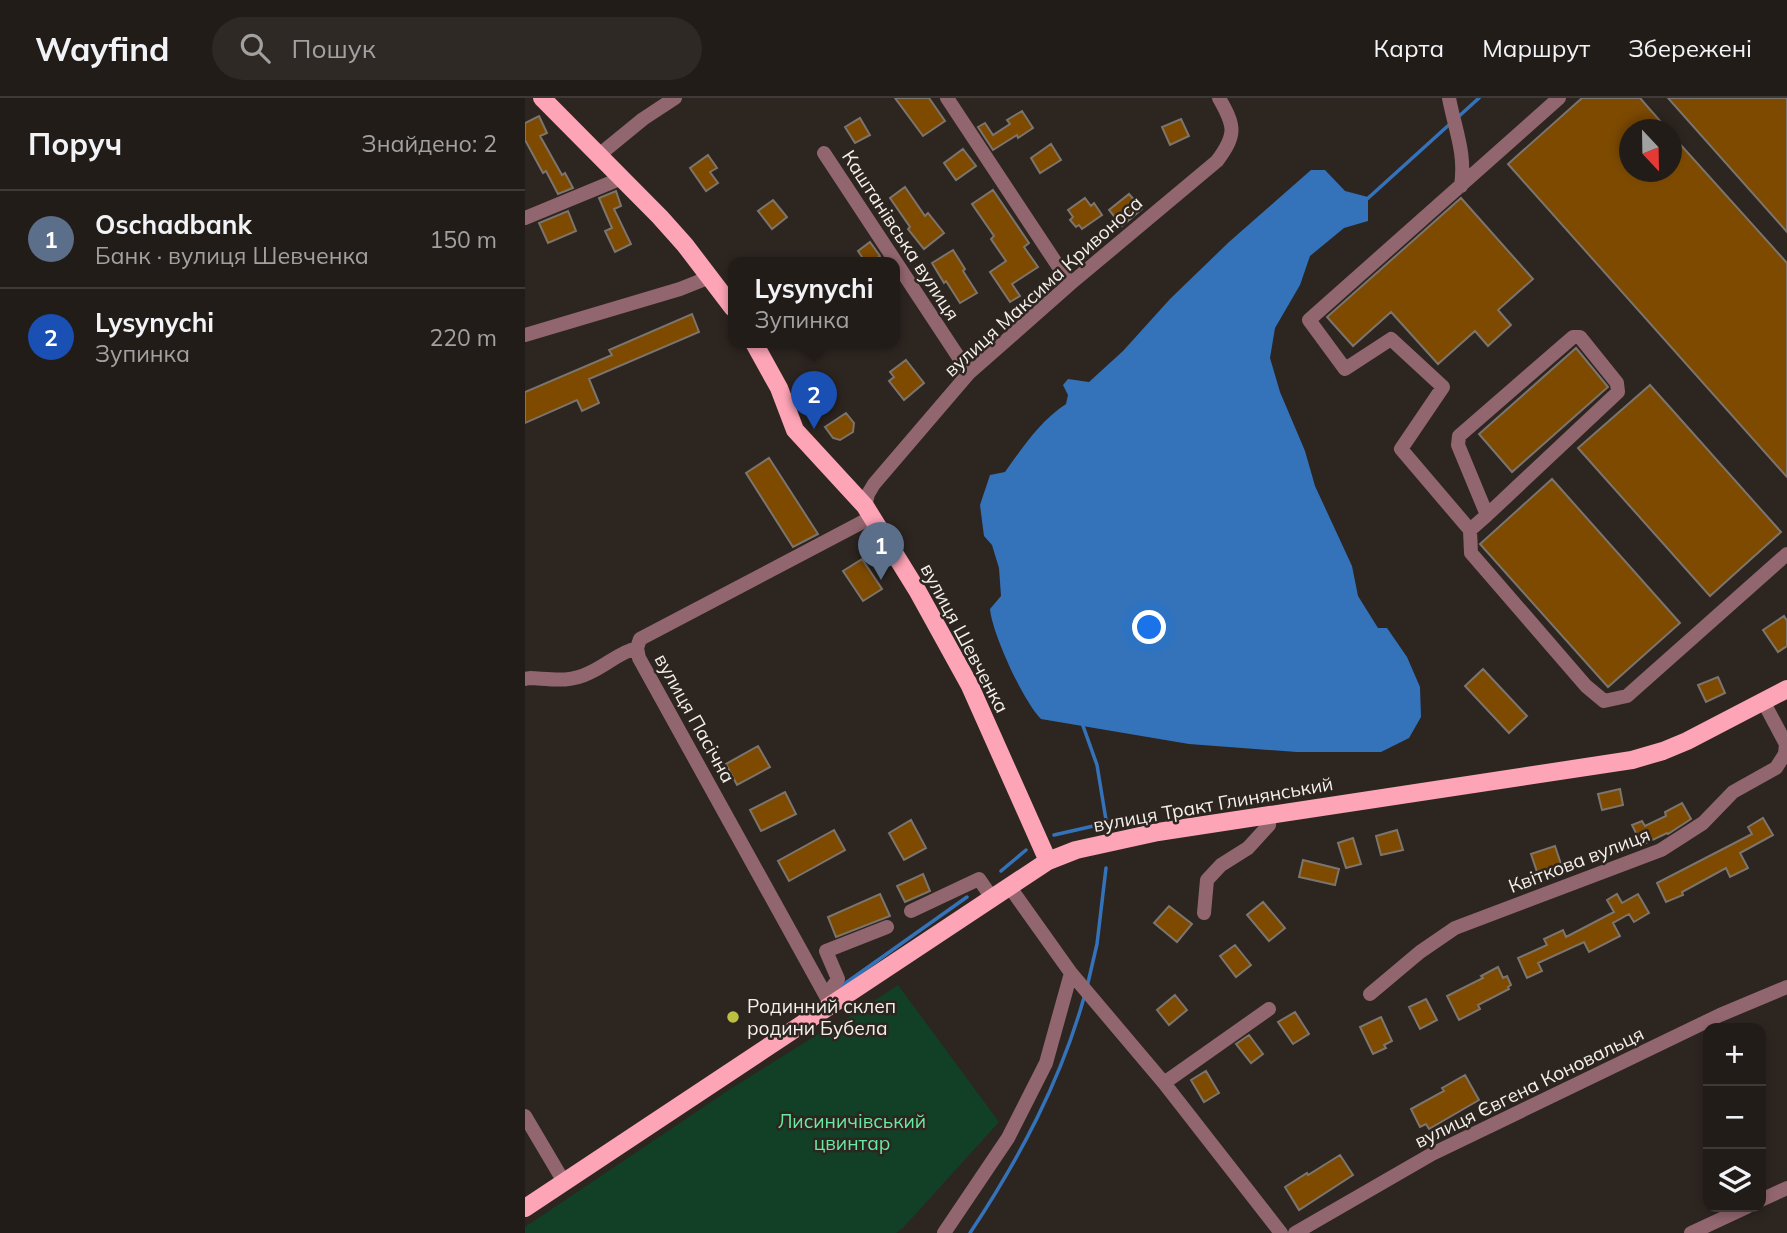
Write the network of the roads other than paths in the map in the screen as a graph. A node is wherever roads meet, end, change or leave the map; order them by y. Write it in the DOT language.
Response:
graph roads {
  1 [pos="542,98"];
  2 [pos="675,98"];
  3 [pos="947,98"];
  4 [pos="1219,98"];
  5 [pos="1559,98"];
  6 [pos="1450,104"];
  7 [pos="824,153"];
  8 [pos="599,155"];
  9 [pos="622,178"];
  10 [pos="1461,186"];
  11 [pos="525,218"];
  12 [pos="893,257"];
  13 [pos="900,268"];
  14 [pos="710,277"];
  15 [pos="1070,284"];
  16 [pos="728,301"];
  17 [pos="525,335"];
  18 [pos="757,348"];
  19 [pos="969,373"];
  20 [pos="868,511"];
  21 [pos="1487,515"];
  22 [pos="1470,530"];
  23 [pos="1787,554"];
  24 [pos="637,648"];
  25 [pos="525,679"];
  26 [pos="1787,689"];
  27 [pos="1763,701"];
  28 [pos="1786,745"];
  29 [pos="1270,814"];
  30 [pos="1048,861"];
  31 [pos="1010,886"];
  32 [pos="992,898"];
  33 [pos="911,911"];
  34 [pos="1204,914"];
  35 [pos="887,927"];
  36 [pos="1071,973"];
  37 [pos="1787,987"];
  38 [pos="1370,994"];
  39 [pos="830,1000"];
  40 [pos="1269,1009"];
  41 [pos="1164,1083"];
  42 [pos="525,1116"];
  43 [pos="564,1182"];
  44 [pos="1787,1188"];
  45 [pos="1766,1198"];
  46 [pos="525,1208"];
  47 [pos="1739,1212"];
  48 [pos="1716,1227"];
  49 [pos="944,1233"];
  50 [pos="1281,1233"];
  51 [pos="1295,1233"];
  52 [pos="1691,1233"];
  1 -- 8 [label="main road"];
  2 -- 8 [label="street"];
  3 -- 15 [label="street"];
  4 -- 15 [label="street, вулиця Максима Кривоноса"];
  5 -- 10 [label="street"];
  6 -- 10 [label="street"];
  7 -- 12 [label="street, Каштанівська вулиця"];
  8 -- 9 [label="main road"];
  9 -- 11 [label="street"];
  9 -- 14 [label="main road"];
  10 -- 22 [label="street"];
  13 -- 19 [label="street, Каштанівська вулиця"];
  14 -- 16 [label="main road"];
  14 -- 17 [label="street"];
  15 -- 19 [label="street, вулиця Максима Кривоноса"];
  18 -- 20 [label="main road, вулиця Шевченка"];
  19 -- 20 [label="street, вулиця Максима Кривоноса"];
  20 -- 24 [label="street, вулиця Пасічна"];
  20 -- 30 [label="main road, вулиця Шевченка"];
  21 -- 21 [label="street"];
  21 -- 22 [label="street"];
  22 -- 23 [label="street"];
  24 -- 25 [label="street"];
  24 -- 39 [label="street, вулиця Пасічна"];
  26 -- 27 [label="main road, вулиця Тракт Глинянський"];
  27 -- 28 [label="street"];
  27 -- 29 [label="main road, вулиця Тракт Глинянський"];
  28 -- 38 [label="street, Квіткова вулиця"];
  29 -- 30 [label="main road, вулиця Тракт Глинянський"];
  29 -- 34 [label="street"];
  30 -- 31 [label="main road, вулиця Тракт Глинянський"];
  31 -- 32 [label="main road, вулиця Тракт Глинянський"];
  31 -- 36 [label="street"];
  32 -- 33 [label="street"];
  32 -- 39 [label="main road, вулиця Тракт Глинянський"];
  35 -- 39 [label="street"];
  36 -- 41 [label="street"];
  36 -- 49 [label="street"];
  37 -- 51 [label="street, вулиця Євгена Коновальця"];
  39 -- 43 [label="main road, вулиця Тракт Глинянський"];
  40 -- 41 [label="street"];
  41 -- 50 [label="street"];
  42 -- 43 [label="street"];
  43 -- 46 [label="main road, вулиця Тракт Глинянський"];
  44 -- 45 [label="street"];
  47 -- 48 [label="street"];
  48 -- 52 [label="street"];
}
